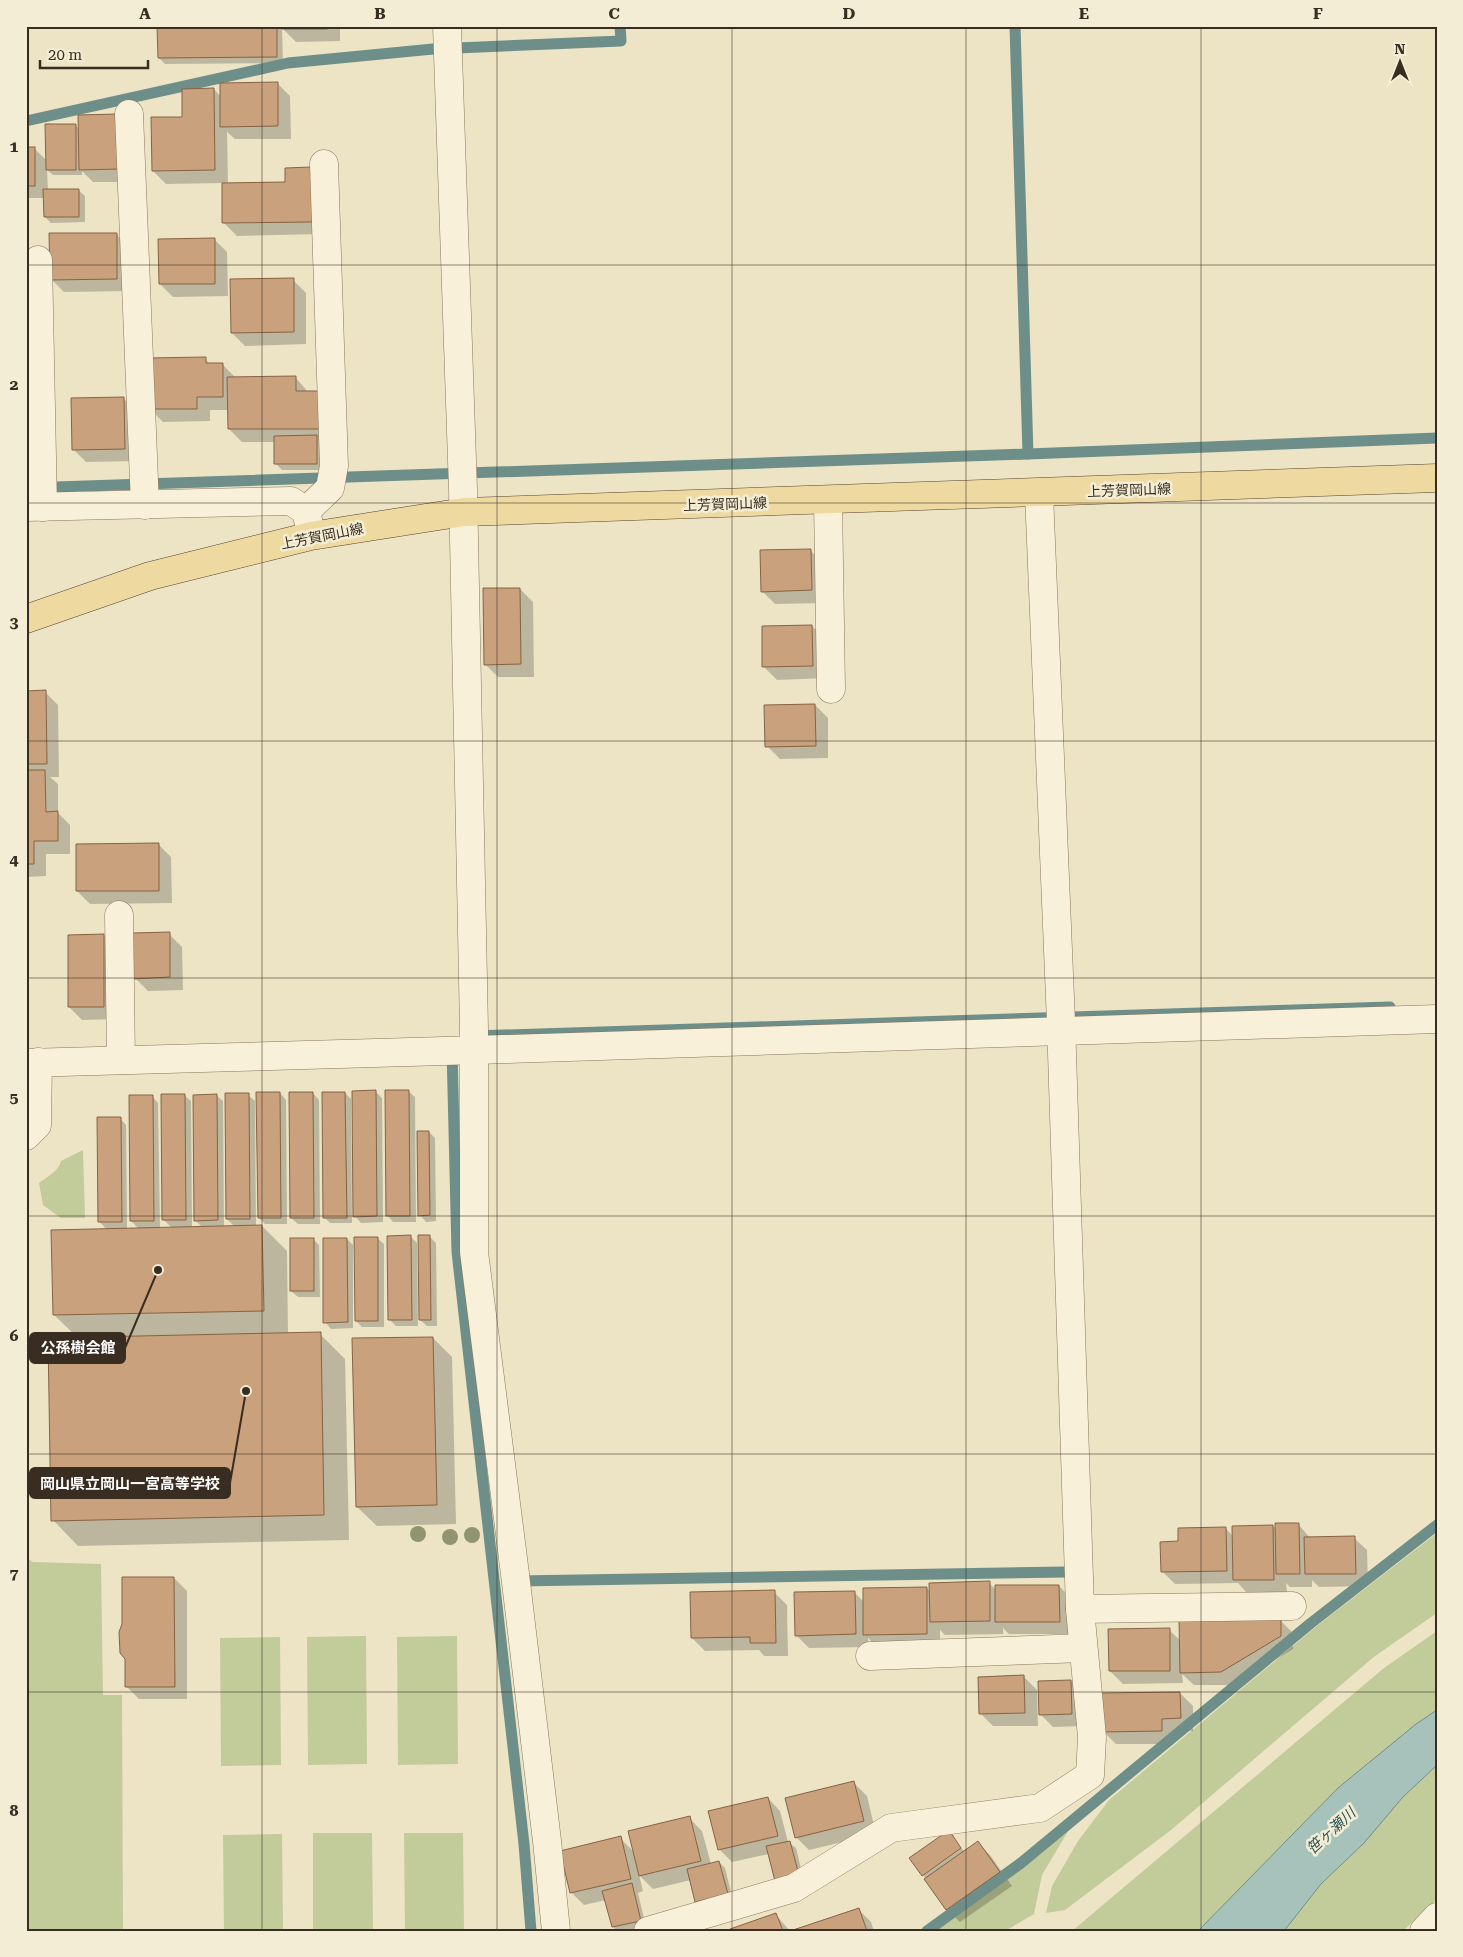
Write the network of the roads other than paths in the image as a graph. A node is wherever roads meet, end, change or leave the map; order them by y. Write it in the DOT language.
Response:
graph roads {
  1 [pos="447,40"];
  2 [pos="128,114"];
  3 [pos="324,164"];
  4 [pos="38,260"];
  5 [pos="1437,478"];
  6 [pos="145,490"];
  7 [pos="1040,493"];
  8 [pos="38,496"];
  9 [pos="828,501"];
  10 [pos="464,512"];
  11 [pos="309,524"];
  12 [pos="26,619"];
  13 [pos="831,689"];
  14 [pos="119,915"];
  15 [pos="1437,1019"];
  16 [pos="1061,1020"];
  17 [pos="465,1045"];
  18 [pos="121,1060"];
  19 [pos="32,1062"];
  20 [pos="26,1136"];
  21 [pos="1292,1606"];
  22 [pos="1080,1609"];
  23 [pos="1083,1648"];
  24 [pos="870,1656"];
  25 [pos="1437,1917"];
  26 [pos="556,1931"];
  27 [pos="648,1931"];
  28 [pos="1424,1931"];
  1 -- 10 [label="street"];
  2 -- 6 [label="street"];
  3 -- 11 [label="street"];
  4 -- 8 [label="street"];
  5 -- 7 [label="main road, 上芳賀岡山線"];
  6 -- 8 [label="street"];
  6 -- 11 [label="street"];
  7 -- 9 [label="main road, 上芳賀岡山線"];
  7 -- 16 [label="street"];
  9 -- 10 [label="main road, 上芳賀岡山線"];
  9 -- 13 [label="street"];
  10 -- 11 [label="main road, 上芳賀岡山線"];
  10 -- 17 [label="street"];
  11 -- 12 [label="main road, 上芳賀岡山線"];
  14 -- 18 [label="street"];
  15 -- 16 [label="street"];
  16 -- 17 [label="street"];
  16 -- 22 [label="street"];
  17 -- 18 [label="street"];
  17 -- 26 [label="street"];
  18 -- 19 [label="street"];
  19 -- 20 [label="street"];
  21 -- 22 [label="street"];
  22 -- 23 [label="street"];
  23 -- 24 [label="street"];
  23 -- 27 [label="street"];
  25 -- 28 [label="street"];
}
